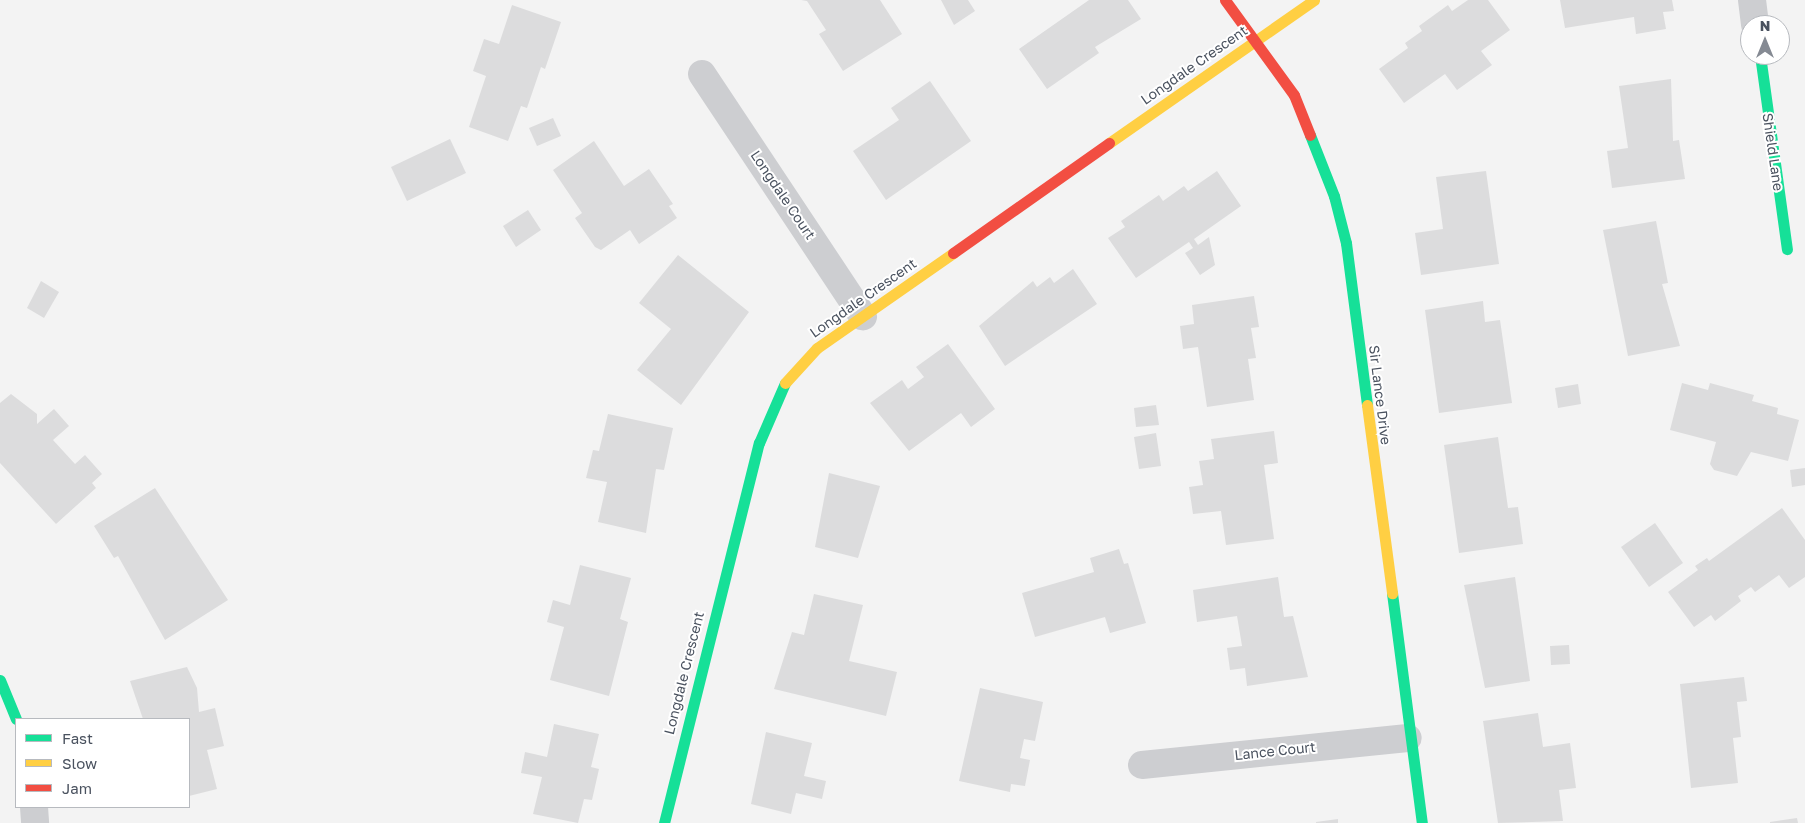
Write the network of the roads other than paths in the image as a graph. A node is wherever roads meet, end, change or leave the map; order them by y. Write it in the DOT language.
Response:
graph roads {
  1 [pos="1225,0"];
  2 [pos="1314,0"];
  3 [pos="1752,0"];
  4 [pos="1754,15"];
  5 [pos="1253,42"];
  6 [pos="1761,65"];
  7 [pos="702,74"];
  8 [pos="1787,249"];
  9 [pos="864,316"];
  10 [pos="0,680"];
  11 [pos="16,718"];
  12 [pos="1408,738"];
  13 [pos="1142,765"];
  14 [pos="34,808"];
  15 [pos="35,823"];
  16 [pos="664,823"];
  17 [pos="1422,823"];
  1 -- 5 [label="street, Sir Lance Drive"];
  2 -- 5 [label="street, Longdale Crescent"];
  3 -- 4 [label="street"];
  5 -- 9 [label="street, Longdale Crescent"];
  5 -- 12 [label="street, Sir Lance Drive"];
  6 -- 8 [label="street, Shield Lane"];
  7 -- 9 [label="street, Longdale Court"];
  9 -- 16 [label="street, Longdale Crescent"];
  10 -- 11 [label="street"];
  12 -- 13 [label="street, Lance Court"];
  12 -- 17 [label="street, Sir Lance Drive"];
  14 -- 15 [label="street"];
}
